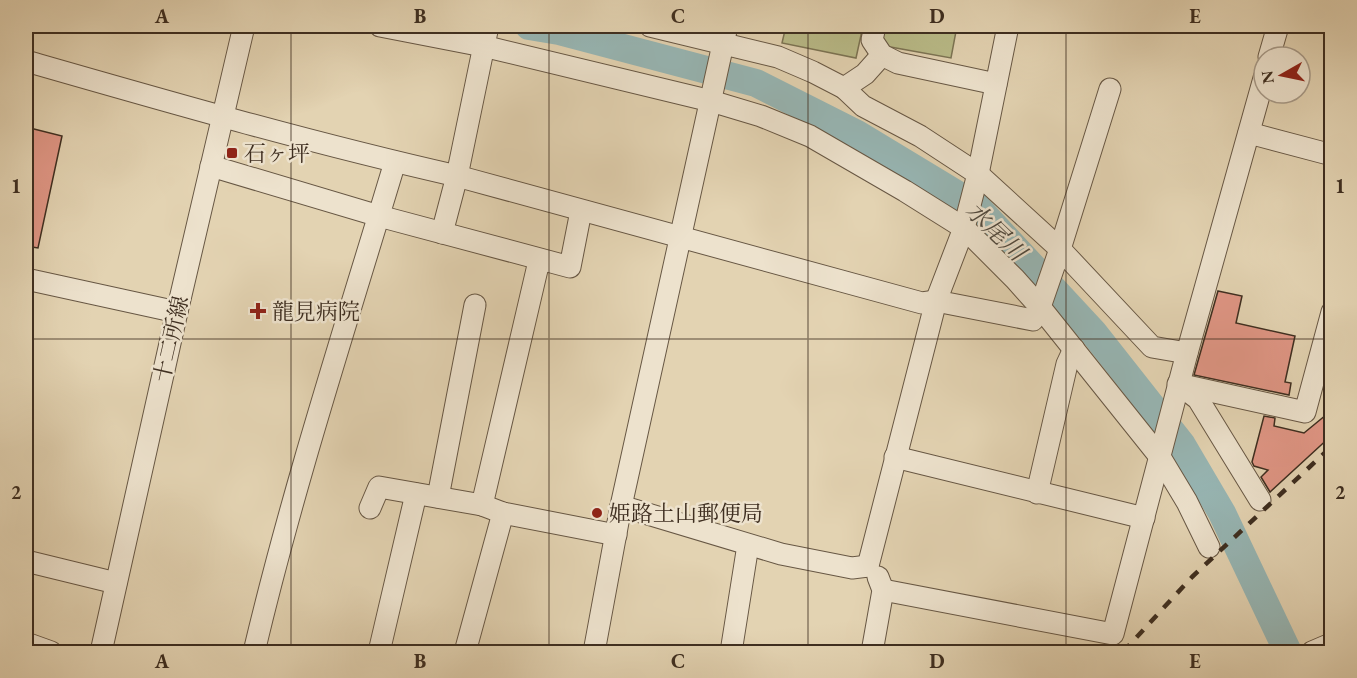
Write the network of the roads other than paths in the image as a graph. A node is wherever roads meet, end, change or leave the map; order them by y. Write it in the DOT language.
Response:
graph roads {
  1 [pos="244,26"];
  2 [pos="380,26"];
  3 [pos="488,26"];
  4 [pos="650,26"];
  5 [pos="875,26"];
  6 [pos="1008,26"];
  7 [pos="1278,26"];
  8 [pos="726,35"];
  9 [pos="1272,45"];
  10 [pos="483,46"];
  11 [pos="882,55"];
  12 [pos="26,61"];
  13 [pos="996,84"];
  14 [pos="844,88"];
  15 [pos="1110,89"];
  16 [pos="711,100"];
  17 [pos="1257,105"];
  18 [pos="222,117"];
  19 [pos="1249,133"];
  20 [pos="1332,155"];
  21 [pos="395,162"];
  22 [pos="211,166"];
  23 [pos="978,174"];
  24 [pos="457,176"];
  25 [pos="581,211"];
  26 [pos="379,216"];
  27 [pos="964,228"];
  28 [pos="442,233"];
  29 [pos="679,238"];
  30 [pos="1060,249"];
  31 [pos="539,261"];
  32 [pos="26,279"];
  33 [pos="936,301"];
  34 [pos="476,305"];
  35 [pos="1040,307"];
  36 [pos="177,312"];
  37 [pos="1332,312"];
  38 [pos="1074,349"];
  39 [pos="1186,352"];
  40 [pos="1178,384"];
  41 [pos="895,457"];
  42 [pos="1160,457"];
  43 [pos="416,494"];
  44 [pos="1037,494"];
  45 [pos="438,497"];
  46 [pos="1260,500"];
  47 [pos="482,505"];
  48 [pos="621,506"];
  49 [pos="369,508"];
  50 [pos="503,513"];
  51 [pos="1144,518"];
  52 [pos="616,536"];
  53 [pos="748,545"];
  54 [pos="1209,547"];
  55 [pos="26,561"];
  56 [pos="868,566"];
  57 [pos="116,584"];
  58 [pos="883,590"];
  59 [pos="26,643"];
  60 [pos="51,652"];
  61 [pos="101,652"];
  62 [pos="254,652"];
  63 [pos="379,652"];
  64 [pos="465,652"];
  65 [pos="594,652"];
  66 [pos="731,652"];
  67 [pos="872,652"];
  1 -- 18 [label="street, 十二所線"];
  2 -- 10 [label="street"];
  3 -- 10 [label="street"];
  4 -- 8 [label="street"];
  5 -- 11 [label="street"];
  6 -- 13 [label="street"];
  7 -- 9 [label="street"];
  8 -- 14 [label="street"];
  8 -- 16 [label="street"];
  10 -- 16 [label="street"];
  10 -- 24 [label="street"];
  11 -- 13 [label="street"];
  11 -- 14 [label="street"];
  12 -- 18 [label="street"];
  13 -- 23 [label="street"];
  14 -- 23 [label="street"];
  15 -- 30 [label="street"];
  16 -- 27 [label="street"];
  16 -- 29 [label="street"];
  17 -- 19 [label="street"];
  18 -- 21 [label="street"];
  18 -- 22 [label="street, 十二所線"];
  19 -- 20 [label="street"];
  19 -- 39 [label="street"];
  21 -- 24 [label="street"];
  21 -- 26 [label="street"];
  22 -- 26 [label="street"];
  22 -- 36 [label="street, 十二所線"];
  23 -- 27 [label="street"];
  23 -- 30 [label="street"];
  24 -- 25 [label="street"];
  24 -- 28 [label="street"];
  25 -- 29 [label="street"];
  25 -- 31 [label="street"];
  26 -- 28 [label="street"];
  26 -- 62 [label="street"];
  27 -- 33 [label="street"];
  27 -- 35 [label="street"];
  28 -- 31 [label="street"];
  29 -- 33 [label="street"];
  29 -- 48 [label="street"];
  30 -- 35 [label="street"];
  30 -- 39 [label="street"];
  31 -- 47 [label="street"];
  32 -- 36 [label="street"];
  33 -- 35 [label="street"];
  33 -- 41 [label="street"];
  34 -- 45 [label="street"];
  35 -- 38 [label="street"];
  36 -- 57 [label="street, 十二所線"];
  37 -- 40 [label="street"];
  38 -- 42 [label="street"];
  38 -- 44 [label="street"];
  39 -- 40 [label="street"];
  40 -- 42 [label="street"];
  40 -- 46 [label="street"];
  41 -- 44 [label="street"];
  41 -- 56 [label="street"];
  42 -- 51 [label="street"];
  42 -- 54 [label="street"];
  43 -- 45 [label="street"];
  43 -- 49 [label="street"];
  43 -- 63 [label="street"];
  44 -- 51 [label="street"];
  45 -- 47 [label="street"];
  47 -- 50 [label="street"];
  48 -- 52 [label="street"];
  48 -- 53 [label="street"];
  50 -- 52 [label="street"];
  50 -- 64 [label="street"];
  51 -- 58 [label="street"];
  52 -- 65 [label="street"];
  53 -- 56 [label="street"];
  53 -- 66 [label="street"];
  55 -- 57 [label="street"];
  56 -- 58 [label="street"];
  57 -- 61 [label="street, 十二所線"];
  58 -- 67 [label="street"];
  59 -- 60 [label="street"];
}
